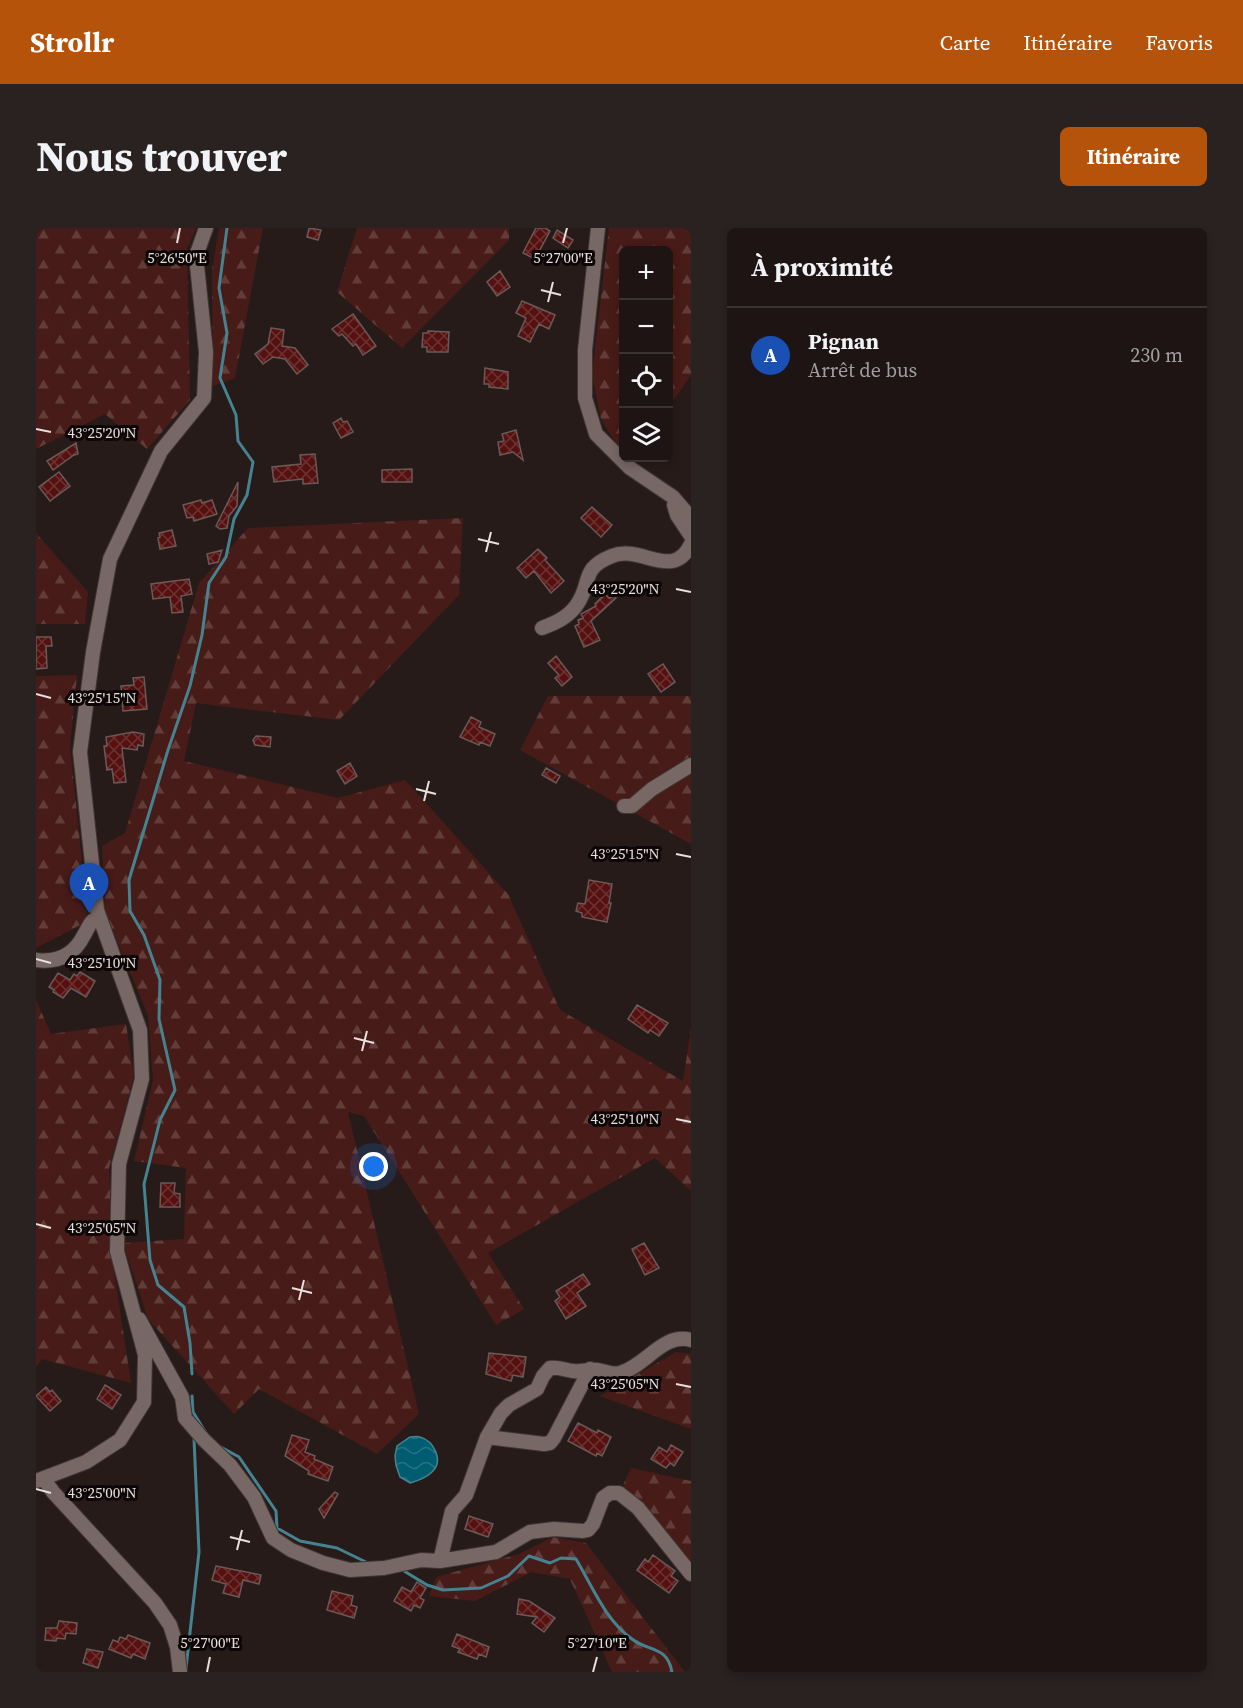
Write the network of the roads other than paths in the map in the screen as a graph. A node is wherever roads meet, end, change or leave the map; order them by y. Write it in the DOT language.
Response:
graph roads {
  1 [pos="206,228"];
  2 [pos="598,228"];
  3 [pos="673,497"];
  4 [pos="691,518"];
  5 [pos="691,536"];
  6 [pos="691,544"];
  7 [pos="542,628"];
  8 [pos="691,765"];
  9 [pos="624,806"];
  10 [pos="99,917"];
  11 [pos="36,960"];
  12 [pos="132,1307"];
  13 [pos="691,1340"];
  14 [pos="590,1369"];
  15 [pos="487,1437"];
  16 [pos="40,1480"];
  17 [pos="440,1561"];
  18 [pos="691,1574"];
  19 [pos="180,1672"];
  1 -- 10 [label="street"];
  2 -- 3 [label="street"];
  3 -- 4 [label="street"];
  3 -- 5 [label="street"];
  6 -- 7 [label="street"];
  8 -- 9 [label="street"];
  10 -- 11 [label="street"];
  10 -- 12 [label="street"];
  12 -- 16 [label="street"];
  12 -- 17 [label="street"];
  13 -- 14 [label="street"];
  14 -- 15 [label="street"];
  14 -- 15 [label="street"];
  15 -- 17 [label="street"];
  16 -- 19 [label="street"];
  17 -- 18 [label="street"];
}
